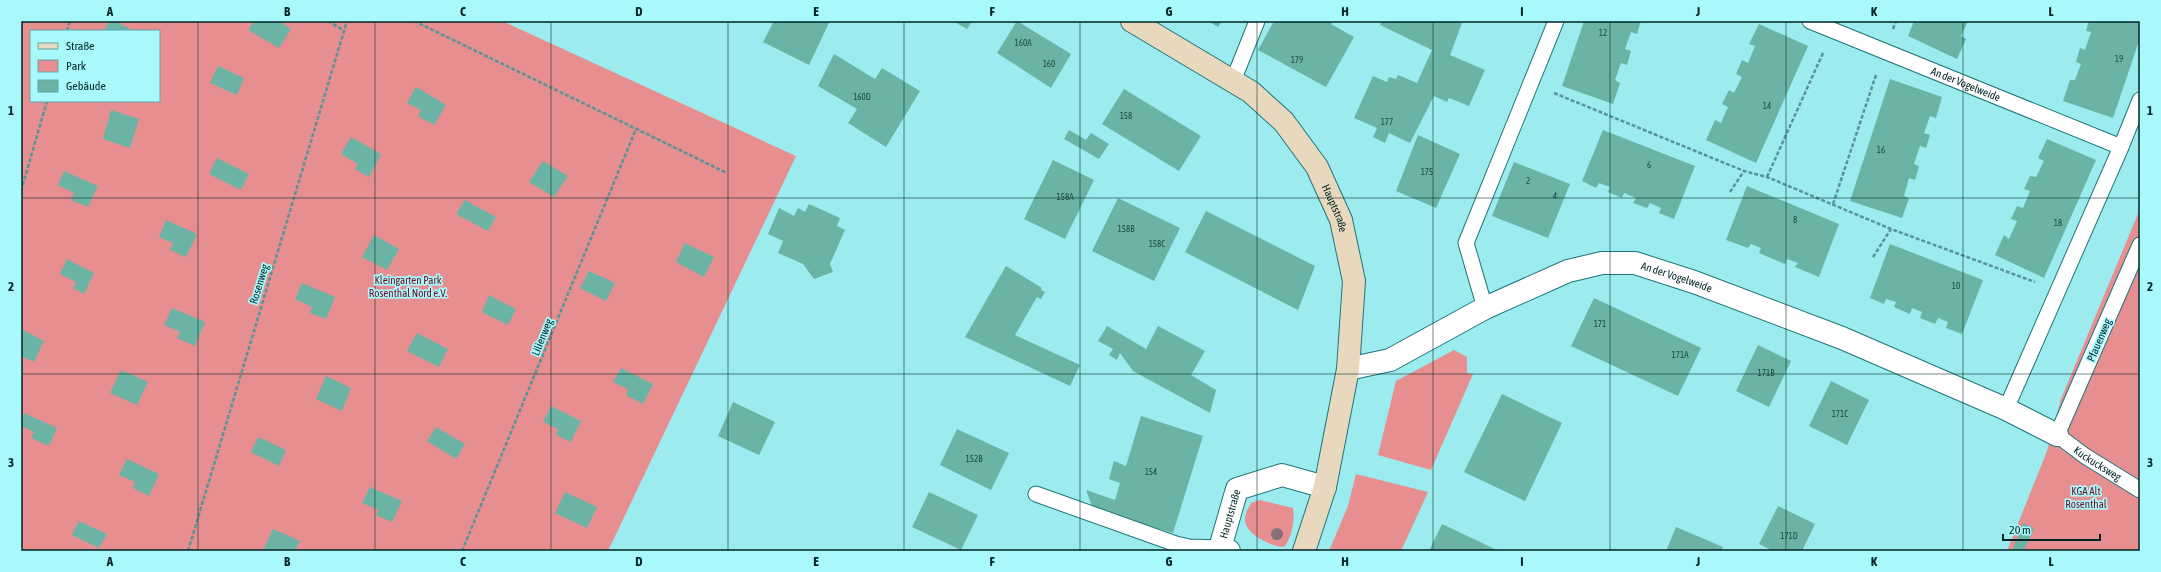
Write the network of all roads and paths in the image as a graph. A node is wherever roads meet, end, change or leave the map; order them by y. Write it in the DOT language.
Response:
graph roads {
  1 [pos="328,21"];
  2 [pos="347,21"];
  3 [pos="414,21"];
  4 [pos="1132,21"];
  5 [pos="1257,21"];
  6 [pos="1556,21"];
  7 [pos="1810,21"];
  8 [pos="1896,21"];
  9 [pos="343,30"];
  10 [pos="1834,30"];
  11 [pos="1884,51"];
  12 [pos="1233,81"];
  13 [pos="1529,83"];
  14 [pos="2140,100"];
  15 [pos="47,102"];
  16 [pos="636,129"];
  17 [pos="2121,148"];
  18 [pos="1744,171"];
  19 [pos="727,173"];
  20 [pos="1767,177"];
  21 [pos="21,191"];
  22 [pos="1730,192"];
  23 [pos="1833,204"];
  24 [pos="1891,229"];
  25 [pos="2140,245"];
  26 [pos="1873,257"];
  27 [pos="2058,291"];
  28 [pos="1485,308"];
  29 [pos="1348,369"];
  30 [pos="2006,409"];
  31 [pos="2058,435"];
  32 [pos="1325,487"];
  33 [pos="2140,490"];
  34 [pos="1036,494"];
  35 [pos="1225,550"];
  36 [pos="188,551"];
  37 [pos="462,551"];
  38 [pos="1304,551"];
  1 -- 9 [label="path"];
  2 -- 9 [label="path, Rosenweg"];
  3 -- 16 [label="path"];
  4 -- 12 [label="street, Hauptstraße"];
  5 -- 12 [label="lane"];
  6 -- 13 [label="lane"];
  7 -- 10 [label="lane, An der Vogelweide"];
  8 -- 11 [label="path"];
  9 -- 36 [label="path, Rosenweg"];
  10 -- 11 [label="lane, An der Vogelweide"];
  10 -- 20 [label="path"];
  11 -- 17 [label="lane, An der Vogelweide"];
  11 -- 23 [label="path"];
  12 -- 29 [label="street, Hauptstraße"];
  13 -- 18 [label="path"];
  13 -- 28 [label="lane"];
  14 -- 17 [label="lane"];
  15 -- 21 [label="path"];
  16 -- 19 [label="path"];
  16 -- 37 [label="path, Lilienweg"];
  17 -- 27 [label="lane"];
  18 -- 20 [label="path"];
  18 -- 22 [label="path"];
  20 -- 23 [label="path"];
  23 -- 24 [label="path"];
  24 -- 26 [label="path"];
  24 -- 27 [label="path"];
  25 -- 31 [label="lane, Pfauenweg"];
  27 -- 30 [label="lane"];
  28 -- 29 [label="street, An der Vogelweide"];
  28 -- 30 [label="street, An der Vogelweide"];
  29 -- 32 [label="street, Hauptstraße"];
  30 -- 31 [label="street, An der Vogelweide"];
  31 -- 33 [label="lane, Kuckucksweg"];
  32 -- 35 [label="street, Hauptstraße"];
  32 -- 38 [label="street, Hauptstraße"];
  34 -- 35 [label="lane"];
}
